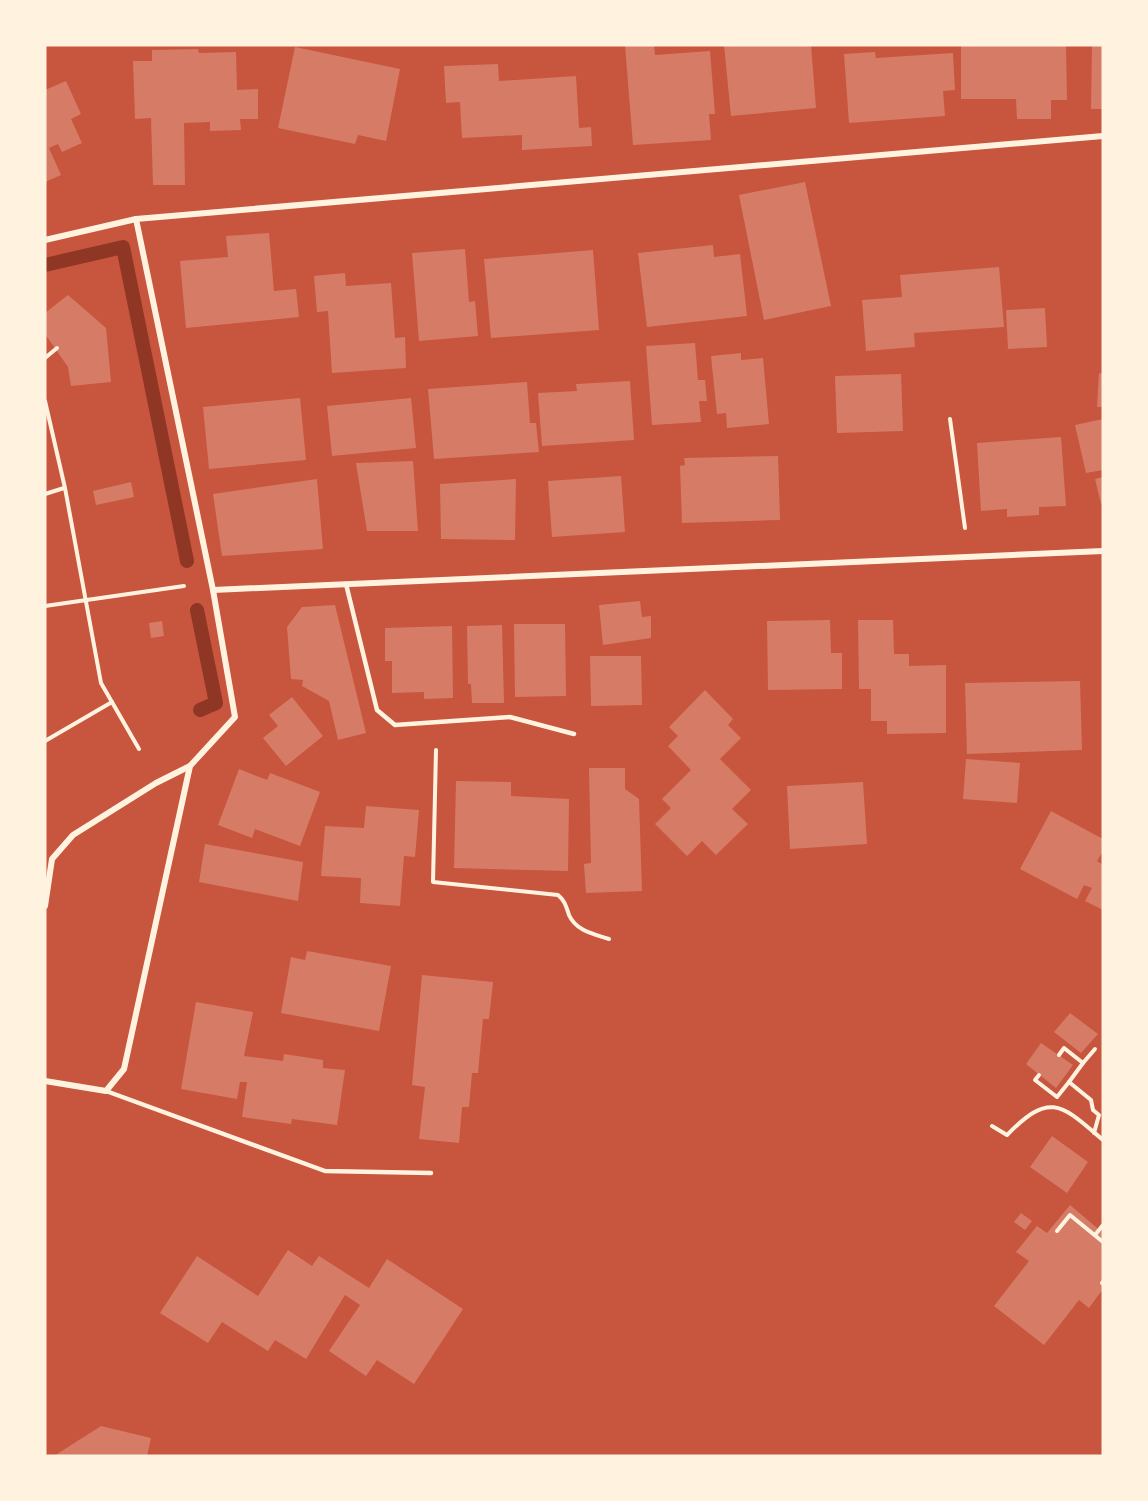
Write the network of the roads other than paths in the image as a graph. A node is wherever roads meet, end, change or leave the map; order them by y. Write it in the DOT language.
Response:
graph roads {
  1 [pos="1103,136"];
  2 [pos="136,219"];
  3 [pos="45,240"];
  4 [pos="1103,551"];
  5 [pos="346,584"];
  6 [pos="213,590"];
  7 [pos="574,734"];
  8 [pos="190,766"];
  9 [pos="45,906"];
  10 [pos="45,1081"];
  11 [pos="106,1091"];
  12 [pos="431,1173"];
  1 -- 2 [label="street"];
  2 -- 3 [label="street"];
  2 -- 6 [label="street"];
  4 -- 5 [label="street"];
  5 -- 6 [label="street"];
  5 -- 7 [label="lane"];
  6 -- 8 [label="street"];
  8 -- 9 [label="street"];
  8 -- 11 [label="street"];
  10 -- 11 [label="street"];
  11 -- 12 [label="lane"];
}
